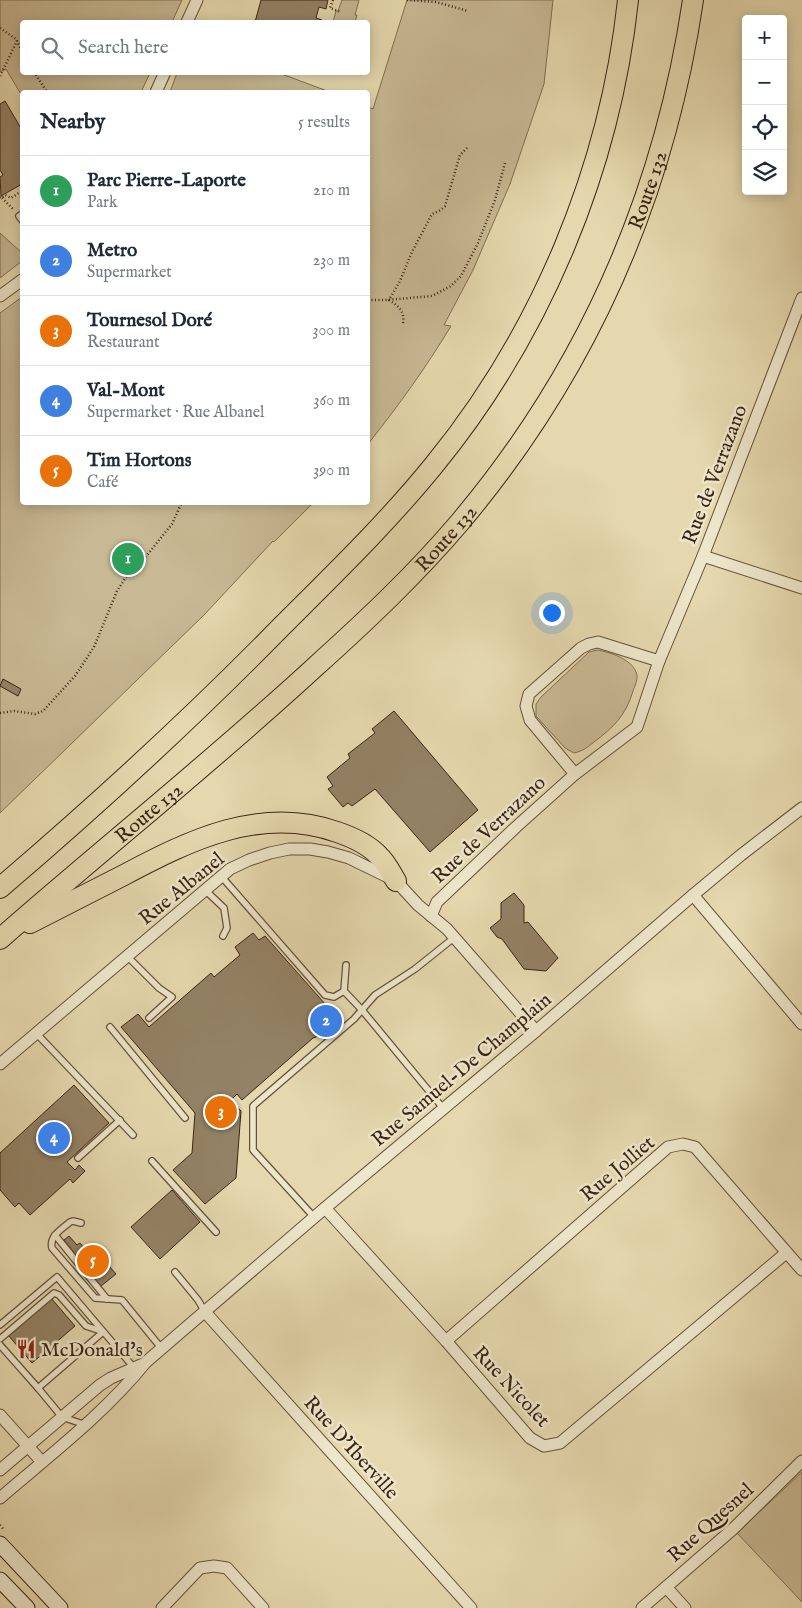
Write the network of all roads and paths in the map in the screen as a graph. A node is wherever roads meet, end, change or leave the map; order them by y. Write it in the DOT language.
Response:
graph roads {
  1 [pos="197,0"];
  2 [pos="333,0"];
  3 [pos="407,0"];
  4 [pos="628,0"];
  5 [pos="693,0"];
  6 [pos="468,11"];
  7 [pos="341,12"];
  8 [pos="188,20"];
  9 [pos="0,28"];
  10 [pos="17,40"];
  11 [pos="20,47"];
  12 [pos="36,75"];
  13 [pos="164,75"];
  14 [pos="0,76"];
  15 [pos="46,90"];
  16 [pos="157,90"];
  17 [pos="467,148"];
  18 [pos="505,163"];
  19 [pos="20,192"];
  20 [pos="1,197"];
  21 [pos="20,214"];
  22 [pos="20,281"];
  23 [pos="0,296"];
  24 [pos="802,298"];
  25 [pos="370,300"];
  26 [pos="389,300"];
  27 [pos="403,323"];
  28 [pos="181,505"];
  29 [pos="703,556"];
  30 [pos="802,588"];
  31 [pos="659,661"];
  32 [pos="0,713"];
  33 [pos="575,774"];
  34 [pos="802,808"];
  35 [pos="221,876"];
  36 [pos="396,881"];
  37 [pos="0,888"];
  38 [pos="205,890"];
  39 [pos="693,895"];
  40 [pos="431,916"];
  41 [pos="223,936"];
  42 [pos="455,937"];
  43 [pos="1,938"];
  44 [pos="127,956"];
  45 [pos="346,965"];
  46 [pos="344,991"];
  47 [pos="362,1010"];
  48 [pos="148,1018"];
  49 [pos="802,1024"];
  50 [pos="110,1027"];
  51 [pos="536,1031"];
  52 [pos="36,1033"];
  53 [pos="0,1064"];
  54 [pos="443,1108"];
  55 [pos="185,1118"];
  56 [pos="120,1120"];
  57 [pos="133,1135"];
  58 [pos="78,1158"];
  59 [pos="152,1161"];
  60 [pos="325,1208"];
  61 [pos="314,1217"];
  62 [pos="81,1224"];
  63 [pos="216,1232"];
  64 [pos="55,1235"];
  65 [pos="786,1253"];
  66 [pos="802,1270"];
  67 [pos="174,1272"];
  68 [pos="107,1299"];
  69 [pos="205,1312"];
  70 [pos="0,1324"];
  71 [pos="104,1332"];
  72 [pos="0,1339"];
  73 [pos="446,1341"];
  74 [pos="0,1345"];
  75 [pos="162,1348"];
  76 [pos="136,1370"];
  77 [pos="38,1388"];
  78 [pos="0,1415"];
  79 [pos="62,1417"];
  80 [pos="86,1425"];
  81 [pos="29,1447"];
  82 [pos="802,1461"];
  83 [pos="42,1462"];
  84 [pos="0,1470"];
  85 [pos="0,1498"];
  86 [pos="0,1544"];
  87 [pos="0,1580"];
  88 [pos="666,1587"];
  89 [pos="26,1608"];
  90 [pos="60,1608"];
  91 [pos="162,1608"];
  92 [pos="263,1608"];
  93 [pos="471,1608"];
  94 [pos="642,1608"];
  95 [pos="685,1608"];
  1 -- 8 [label="street"];
  2 -- 7 [label="path"];
  3 -- 6 [label="path"];
  4 -- 37 [label="highway, Route 132"];
  5 -- 43 [label="highway, Route 132"];
  9 -- 10 [label="path"];
  10 -- 11 [label="path"];
  10 -- 14 [label="path"];
  12 -- 15 [label="path"];
  13 -- 16 [label="street"];
  17 -- 26 [label="path"];
  18 -- 26 [label="path"];
  19 -- 20 [label="path"];
  20 -- 21 [label="path"];
  22 -- 23 [label="street"];
  24 -- 29 [label="street, Rue de Verrazano"];
  25 -- 26 [label="path"];
  26 -- 27 [label="path"];
  28 -- 32 [label="path"];
  29 -- 30 [label="street"];
  29 -- 31 [label="street, Rue de Verrazano"];
  31 -- 33 [label="street, Rue de Verrazano"];
  31 -- 33 [label="street, Rue de Verrazano"];
  33 -- 40 [label="street, Rue de Verrazano"];
  34 -- 39 [label="street, Rue Samuel-De Champlain"];
  35 -- 36 [label="street, Rue Albanel"];
  35 -- 38 [label="street, Rue Albanel"];
  35 -- 46 [label="lane"];
  36 -- 40 [label="street, Rue Albanel"];
  36 -- 43 [label="highway"];
  38 -- 41 [label="lane"];
  38 -- 44 [label="street, Rue Albanel"];
  39 -- 49 [label="street"];
  39 -- 51 [label="street, Rue Samuel-De Champlain"];
  40 -- 42 [label="street, Rue Albanel"];
  42 -- 47 [label="lane"];
  42 -- 51 [label="street, Rue Albanel"];
  44 -- 48 [label="lane"];
  44 -- 52 [label="street, Rue Albanel"];
  45 -- 46 [label="lane"];
  46 -- 47 [label="lane"];
  47 -- 54 [label="lane"];
  47 -- 61 [label="lane"];
  50 -- 55 [label="lane"];
  51 -- 54 [label="street, Rue Samuel-De Champlain"];
  52 -- 53 [label="street, Rue Albanel"];
  52 -- 56 [label="lane"];
  54 -- 60 [label="street, Rue Samuel-De Champlain"];
  56 -- 57 [label="lane"];
  56 -- 58 [label="lane"];
  59 -- 63 [label="lane"];
  60 -- 61 [label="street, Rue Samuel-De Champlain"];
  60 -- 73 [label="street, Rue Nicolet"];
  61 -- 69 [label="street, Rue Samuel-De Champlain"];
  62 -- 64 [label="lane"];
  64 -- 68 [label="lane"];
  64 -- 68 [label="lane"];
  65 -- 66 [label="street, Rue Jolliet"];
  65 -- 73 [label="street, Rue Nicolet"];
  65 -- 73 [label="street, Rue Jolliet"];
  67 -- 69 [label="lane"];
  68 -- 75 [label="lane"];
  69 -- 75 [label="street, Rue Samuel-De Champlain"];
  69 -- 93 [label="street, Rue D'Iberville"];
  70 -- 71 [label="lane"];
  71 -- 72 [label="lane"];
  71 -- 76 [label="lane"];
  71 -- 77 [label="lane"];
  74 -- 77 [label="lane"];
  75 -- 76 [label="street, Rue Samuel-De Champlain"];
  76 -- 79 [label="street, Rue Samuel-De Champlain"];
  76 -- 80 [label="street, Rue Samuel-De Champlain"];
  77 -- 79 [label="lane"];
  78 -- 81 [label="street"];
  79 -- 80 [label="lane"];
  79 -- 81 [label="street, Rue Samuel-De Champlain"];
  80 -- 83 [label="street, Rue Samuel-De Champlain"];
  81 -- 83 [label="street"];
  81 -- 84 [label="street, Rue Samuel-De Champlain"];
  82 -- 88 [label="street, Rue Quesnel"];
  83 -- 85 [label="street, Rue Samuel-De Champlain"];
  86 -- 90 [label="street"];
  87 -- 89 [label="street"];
  88 -- 94 [label="street, Rue Quesnel"];
  88 -- 95 [label="street"];
  91 -- 92 [label="street"];
}
